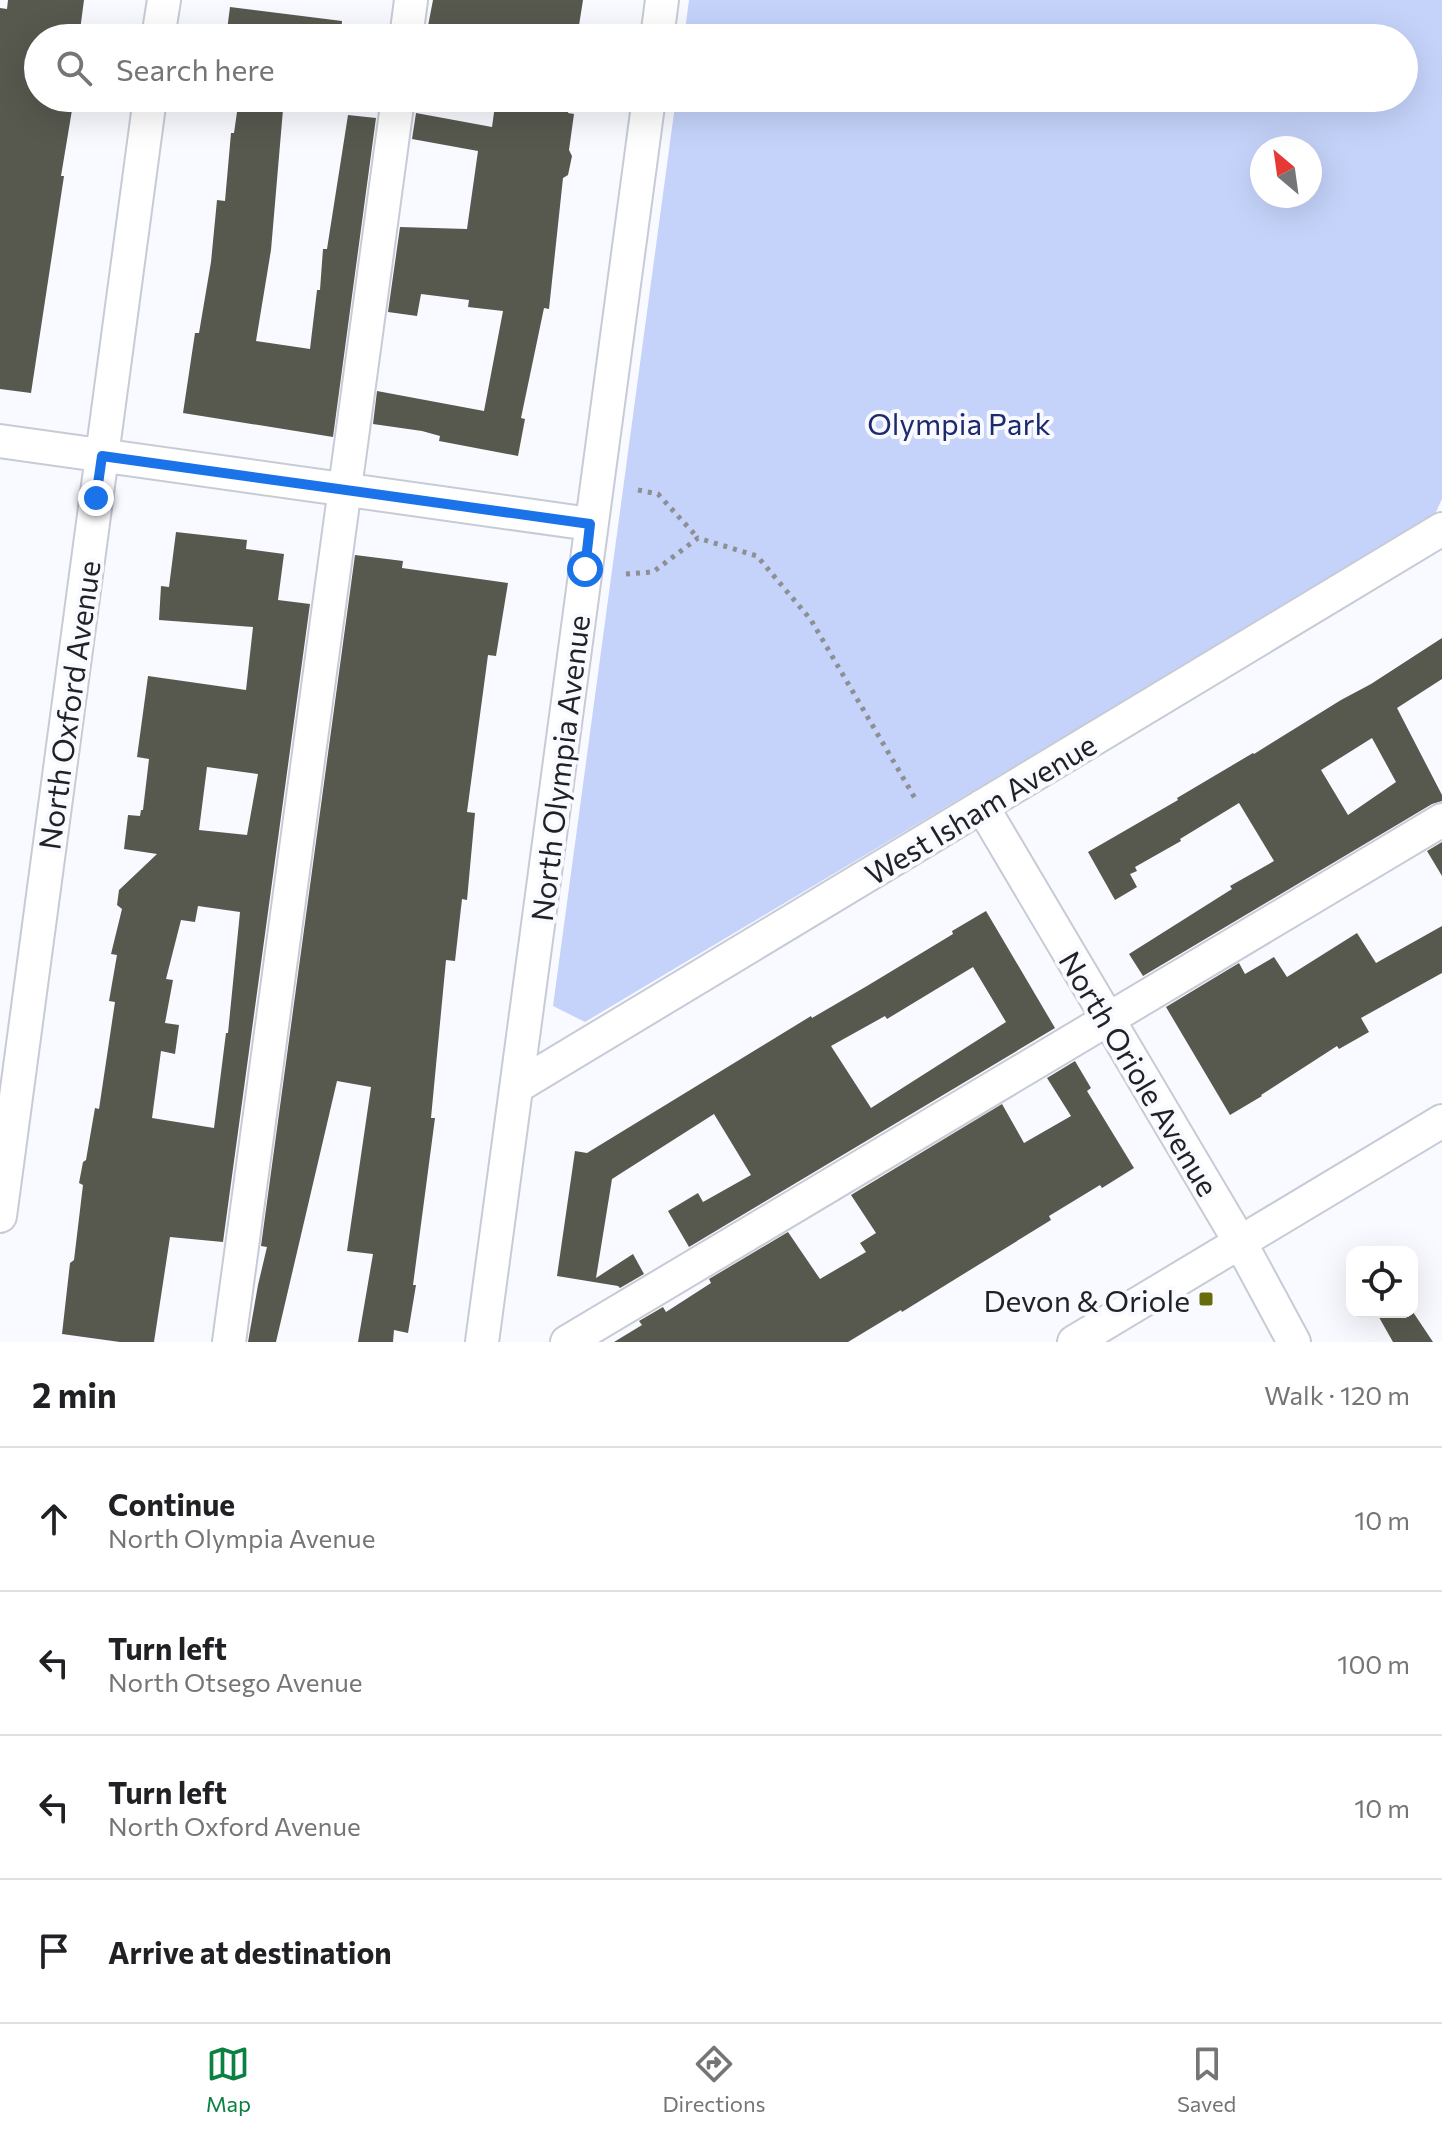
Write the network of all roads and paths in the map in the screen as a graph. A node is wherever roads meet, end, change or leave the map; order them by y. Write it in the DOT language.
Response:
graph roads {
  1 [pos="164,0"];
  2 [pos="411,0"];
  3 [pos="662,0"];
  4 [pos="160,24"];
  5 [pos="408,24"];
  6 [pos="659,24"];
  7 [pos="148,112"];
  8 [pos="396,112"];
  9 [pos="647,112"];
  10 [pos="0,441"];
  11 [pos="102,456"];
  12 [pos="345,489"];
  13 [pos="638,490"];
  14 [pos="590,524"];
  15 [pos="1442,529"];
  16 [pos="698,538"];
  17 [pos="626,574"];
  18 [pos="916,800"];
  19 [pos="982,806"];
  20 [pos="1442,820"];
  21 [pos="1108,1019"];
  22 [pos="518,1086"];
  23 [pos="1442,1121"];
  24 [pos="0,1216"];
  25 [pos="1240,1242"];
  26 [pos="229,1342"];
  27 [pos="482,1342"];
  28 [pos="567,1342"];
  29 [pos="1074,1342"];
  30 [pos="1294,1342"];
  1 -- 4 [label="street"];
  2 -- 5 [label="street"];
  3 -- 6 [label="street"];
  7 -- 11 [label="street, North Oxford Avenue"];
  8 -- 12 [label="street"];
  9 -- 14 [label="street, North Olympia Avenue"];
  10 -- 11 [label="street"];
  11 -- 12 [label="street"];
  11 -- 24 [label="street, North Oxford Avenue"];
  12 -- 14 [label="street"];
  12 -- 26 [label="street"];
  13 -- 16 [label="path"];
  14 -- 22 [label="street, North Olympia Avenue"];
  15 -- 19 [label="street, West Isham Avenue"];
  16 -- 17 [label="path"];
  16 -- 18 [label="path"];
  19 -- 21 [label="street, North Oriole Avenue"];
  19 -- 22 [label="street, West Isham Avenue"];
  20 -- 21 [label="street"];
  21 -- 25 [label="street, North Oriole Avenue"];
  21 -- 28 [label="street"];
  22 -- 27 [label="street, North Olympia Avenue"];
  23 -- 25 [label="street"];
  25 -- 29 [label="street"];
  25 -- 30 [label="street, North Oriole Avenue"];
}
